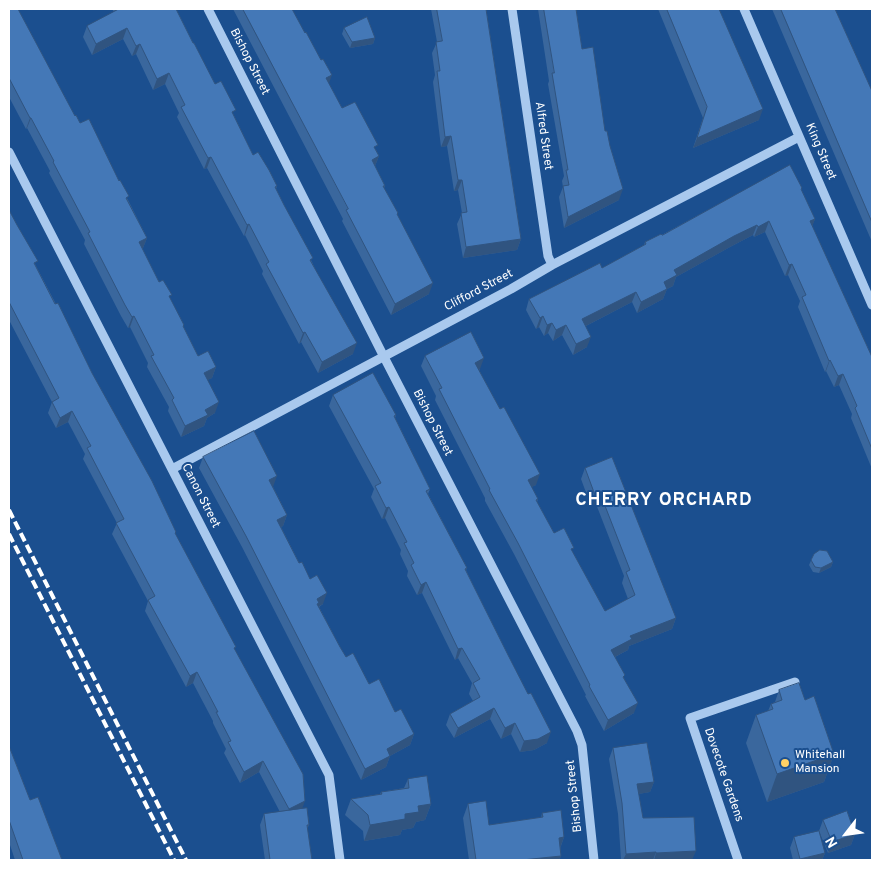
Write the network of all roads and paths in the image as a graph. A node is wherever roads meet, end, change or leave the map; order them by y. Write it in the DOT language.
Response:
graph roads {
  1 [pos="208,9"];
  2 [pos="512,9"];
  3 [pos="744,9"];
  4 [pos="799,137"];
  5 [pos="9,152"];
  6 [pos="552,265"];
  7 [pos="872,306"];
  8 [pos="384,357"];
  9 [pos="172,469"];
  10 [pos="795,682"];
  11 [pos="340,860"];
  12 [pos="594,860"];
  13 [pos="738,860"];
  1 -- 8 [label="street, Bishop Street"];
  2 -- 6 [label="street, Alfred Street"];
  3 -- 4 [label="street, King Street"];
  4 -- 6 [label="street, Clifford Street"];
  4 -- 7 [label="street, King Street"];
  5 -- 9 [label="street, Canon Street"];
  6 -- 8 [label="street, Clifford Street"];
  8 -- 9 [label="street, Clifford Street"];
  8 -- 12 [label="street, Bishop Street"];
  9 -- 11 [label="street, Canon Street"];
  10 -- 13 [label="street, Dovecote Gardens"];
}
